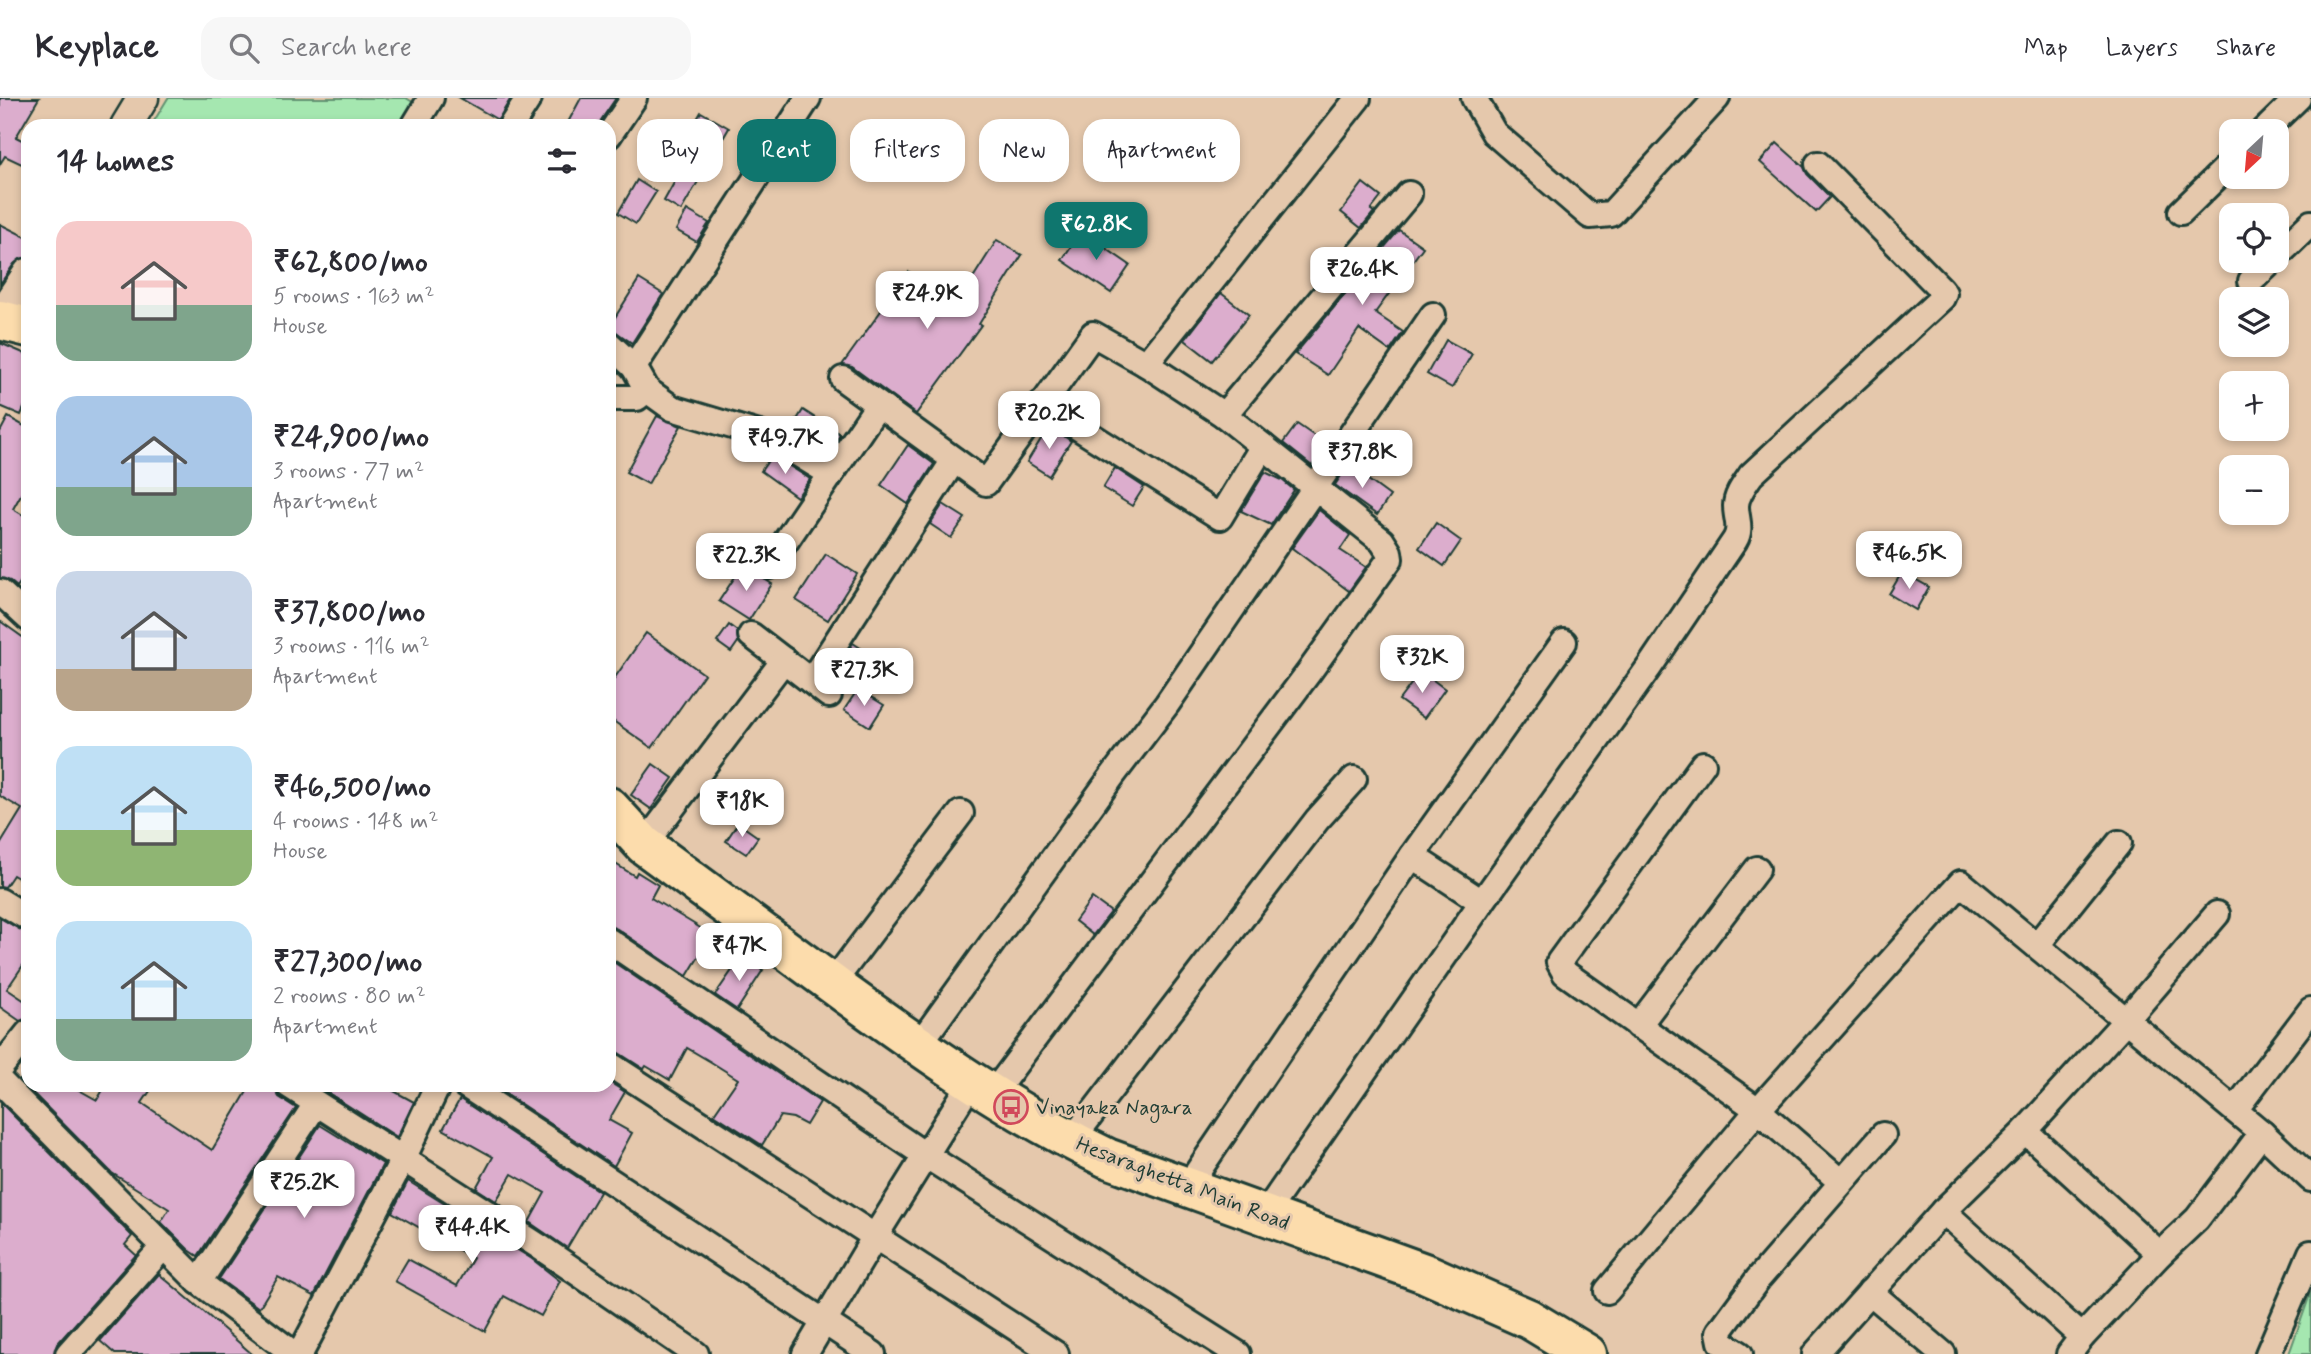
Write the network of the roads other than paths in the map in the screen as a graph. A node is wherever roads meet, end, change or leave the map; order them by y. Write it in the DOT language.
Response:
graph roads {
  1 [pos="144,98"];
  2 [pos="432,98"];
  3 [pos="529,98"];
  4 [pos="634,98"];
  5 [pos="808,98"];
  6 [pos="1358,98"];
  7 [pos="1474,98"];
  8 [pos="1717,98"];
  9 [pos="2298,98"];
  10 [pos="130,119"];
  11 [pos="418,119"];
  12 [pos="516,119"];
  13 [pos="2276,119"];
  14 [pos="616,125"];
  15 [pos="1818,164"];
  16 [pos="2219,175"];
  17 [pos="1409,194"];
  18 [pos="2182,212"];
  19 [pos="2311,223"];
  20 [pos="2289,244"];
  21 [pos="2259,273"];
  22 [pos="2251,281"];
  23 [pos="21,285"];
  24 [pos="1433,315"];
  25 [pos="0,318"];
  26 [pos="21,325"];
  27 [pos="616,350"];
  28 [pos="1146,364"];
  29 [pos="634,367"];
  30 [pos="843,379"];
  31 [pos="647,390"];
  32 [pos="616,398"];
  33 [pos="1041,404"];
  34 [pos="878,405"];
  35 [pos="1224,415"];
  36 [pos="1263,446"];
  37 [pos="954,460"];
  38 [pos="831,474"];
  39 [pos="1314,487"];
  40 [pos="769,566"];
  41 [pos="0,592"];
  42 [pos="21,612"];
  43 [pos="751,635"];
  44 [pos="1564,642"];
  45 [pos="783,660"];
  46 [pos="1703,764"];
  47 [pos="1353,779"];
  48 [pos="961,813"];
  49 [pos="616,815"];
  50 [pos="2119,843"];
  51 [pos="644,845"];
  52 [pos="1412,856"];
  53 [pos="1757,869"];
  54 [pos="0,901"];
  55 [pos="1482,902"];
  56 [pos="21,914"];
  57 [pos="2217,914"];
  58 [pos="2037,945"];
  59 [pos="616,946"];
  60 [pos="832,984"];
  61 [pos="2311,1010"];
  62 [pos="2127,1019"];
  63 [pos="1638,1026"];
  64 [pos="21,1042"];
  65 [pos="918,1046"];
  66 [pos="0,1068"];
  67 [pos="616,1069"];
  68 [pos="0,1081"];
  69 [pos="982,1088"];
  70 [pos="298,1092"];
  71 [pos="435,1092"];
  72 [pos="476,1092"];
  73 [pos="316,1104"];
  74 [pos="1758,1110"];
  75 [pos="2235,1110"];
  76 [pos="2025,1131"];
  77 [pos="2262,1133"];
  78 [pos="1883,1135"];
  79 [pos="1071,1141"];
  80 [pos="925,1155"];
  81 [pos="403,1159"];
  82 [pos="2311,1179"];
  83 [pos="1841,1182"];
  84 [pos="1188,1186"];
  85 [pos="1943,1210"];
  86 [pos="1265,1214"];
  87 [pos="874,1238"];
  88 [pos="164,1246"];
  89 [pos="2311,1253"];
  90 [pos="2160,1254"];
  91 [pos="199,1282"];
  92 [pos="1607,1291"];
  93 [pos="1870,1292"];
  94 [pos="824,1324"];
  95 [pos="2075,1345"];
  96 [pos="1573,1350"];
  97 [pos="68,1354"];
  98 [pos="294,1354"];
  99 [pos="300,1354"];
  100 [pos="696,1354"];
  101 [pos="805,1354"];
  102 [pos="873,1354"];
  103 [pos="1056,1354"];
  104 [pos="1238,1354"];
  105 [pos="1740,1354"];
  106 [pos="1815,1354"];
  107 [pos="1943,1354"];
  108 [pos="2268,1354"];
  1 -- 10 [label="street"];
  2 -- 11 [label="street"];
  3 -- 12 [label="street"];
  4 -- 14 [label="street"];
  5 -- 29 [label="street"];
  6 -- 28 [label="street"];
  7 -- 8 [label="street"];
  9 -- 13 [label="street"];
  15 -- 55 [label="street"];
  16 -- 18 [label="street"];
  17 -- 35 [label="street"];
  19 -- 20 [label="street"];
  21 -- 22 [label="street"];
  23 -- 25 [label="street"];
  24 -- 39 [label="street"];
  25 -- 26 [label="main road"];
  27 -- 29 [label="street"];
  28 -- 33 [label="street"];
  28 -- 35 [label="street"];
  29 -- 31 [label="street"];
  30 -- 34 [label="street"];
  31 -- 32 [label="street"];
  31 -- 38 [label="street"];
  33 -- 36 [label="street"];
  33 -- 37 [label="street"];
  34 -- 37 [label="street"];
  34 -- 38 [label="street"];
  35 -- 36 [label="street"];
  36 -- 39 [label="street"];
  37 -- 45 [label="street"];
  38 -- 40 [label="street"];
  39 -- 65 [label="street"];
  39 -- 69 [label="street"];
  41 -- 42 [label="street"];
  43 -- 45 [label="street"];
  44 -- 52 [label="street"];
  45 -- 51 [label="street"];
  46 -- 63 [label="street"];
  47 -- 79 [label="street"];
  48 -- 60 [label="street"];
  49 -- 51 [label="main road, Hesaraghetta Main Road"];
  50 -- 58 [label="street"];
  51 -- 60 [label="main road, Hesaraghetta Main Road"];
  52 -- 55 [label="street"];
  52 -- 84 [label="street"];
  53 -- 63 [label="street"];
  54 -- 56 [label="street"];
  55 -- 86 [label="street"];
  57 -- 62 [label="street"];
  58 -- 62 [label="street"];
  58 -- 74 [label="street"];
  59 -- 80 [label="street"];
  60 -- 65 [label="main road, Hesaraghetta Main Road"];
  61 -- 75 [label="street"];
  62 -- 75 [label="street"];
  62 -- 76 [label="street"];
  63 -- 74 [label="street"];
  64 -- 66 [label="street"];
  65 -- 69 [label="main road, Hesaraghetta Main Road"];
  67 -- 87 [label="street"];
  68 -- 88 [label="street"];
  69 -- 79 [label="main road, Hesaraghetta Main Road"];
  69 -- 80 [label="street"];
  70 -- 73 [label="street"];
  71 -- 81 [label="street"];
  72 -- 94 [label="street"];
  73 -- 81 [label="street"];
  73 -- 91 [label="street"];
  74 -- 83 [label="street"];
  74 -- 92 [label="street"];
  75 -- 77 [label="street"];
  76 -- 85 [label="street"];
  76 -- 90 [label="street"];
  77 -- 82 [label="street"];
  77 -- 90 [label="street"];
  78 -- 83 [label="street"];
  79 -- 84 [label="main road, Hesaraghetta Main Road"];
  80 -- 87 [label="street"];
  80 -- 104 [label="street"];
  81 -- 99 [label="street"];
  81 -- 100 [label="street"];
  83 -- 105 [label="street"];
  84 -- 86 [label="main road, Hesaraghetta Main Road"];
  85 -- 93 [label="street"];
  85 -- 95 [label="street"];
  86 -- 96 [label="main road, Hesaraghetta Main Road"];
  87 -- 94 [label="street"];
  87 -- 103 [label="street"];
  88 -- 91 [label="street"];
  88 -- 97 [label="street"];
  89 -- 108 [label="street"];
  90 -- 95 [label="street"];
  91 -- 98 [label="street"];
  93 -- 106 [label="street"];
  93 -- 107 [label="street"];
  94 -- 101 [label="street"];
  94 -- 102 [label="street"];
}
